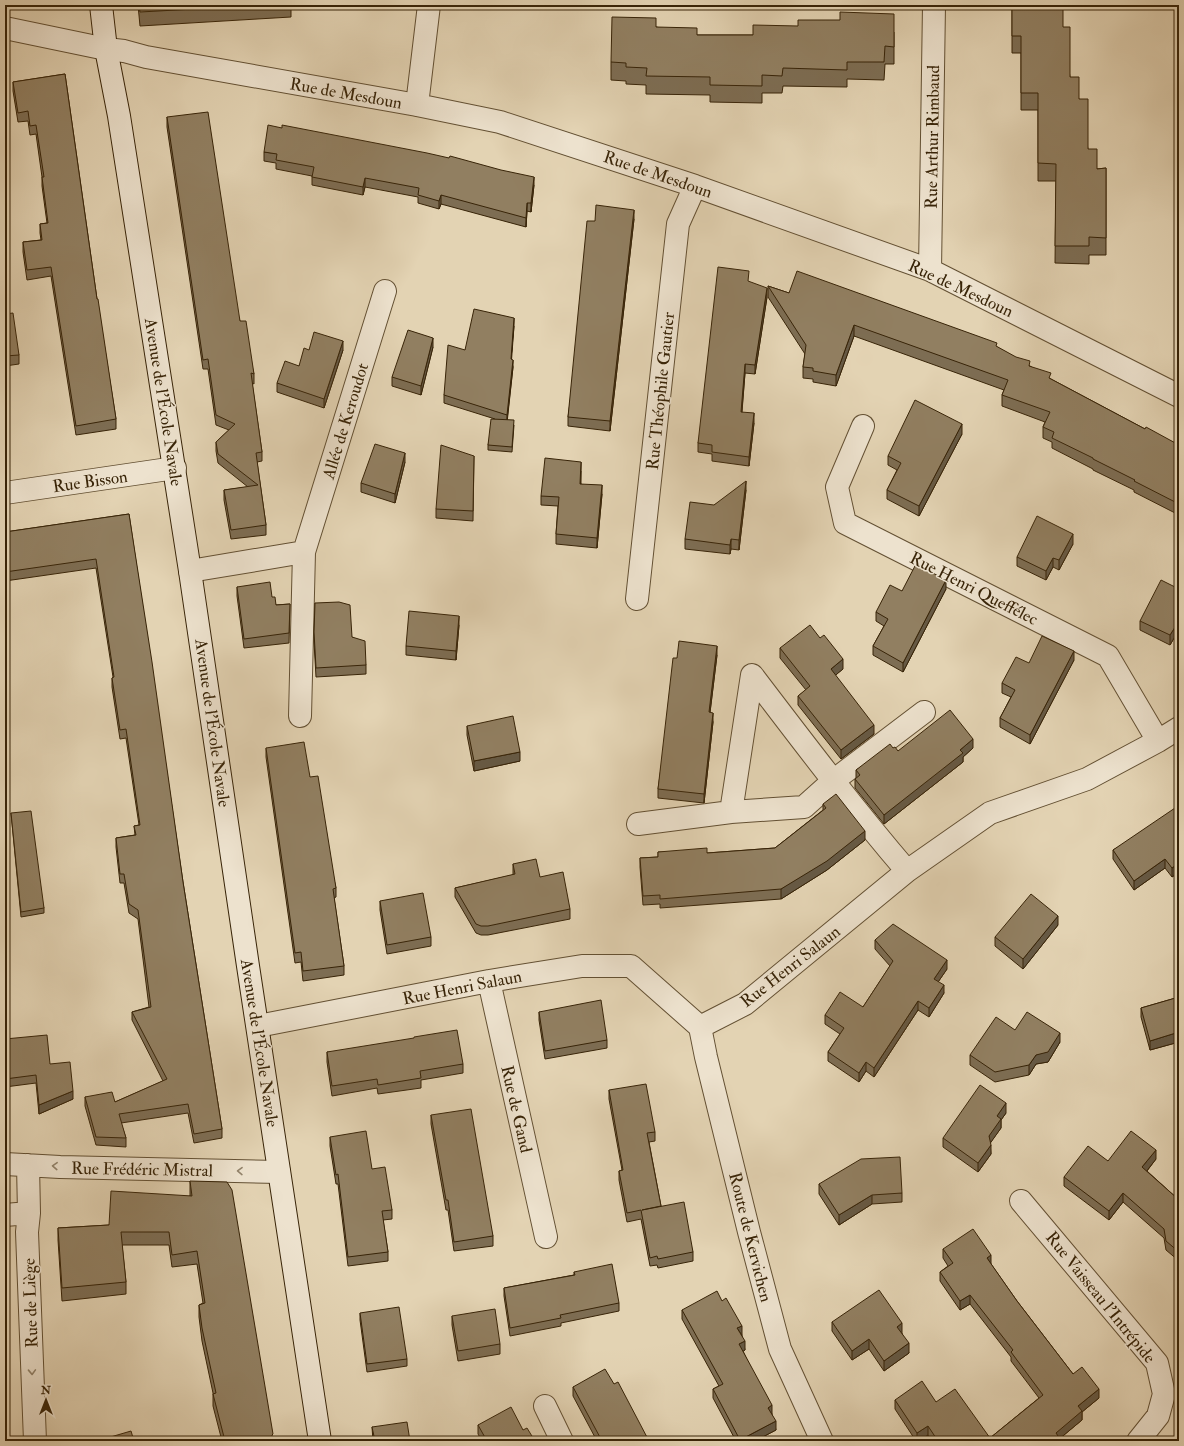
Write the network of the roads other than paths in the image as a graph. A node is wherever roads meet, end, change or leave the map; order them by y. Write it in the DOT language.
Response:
graph roads {
  1 [pos="101,5"];
  2 [pos="429,5"];
  3 [pos="934,5"];
  4 [pos="5,28"];
  5 [pos="106,49"];
  6 [pos="417,105"];
  7 [pos="695,186"];
  8 [pos="930,270"];
  9 [pos="385,291"];
  10 [pos="1179,396"];
  11 [pos="863,426"];
  12 [pos="175,468"];
  13 [pos="5,493"];
  14 [pos="304,552"];
  15 [pos="190,570"];
  16 [pos="637,599"];
  17 [pos="924,712"];
  18 [pos="300,716"];
  19 [pos="1179,728"];
  20 [pos="1158,741"];
  21 [pos="833,781"];
  22 [pos="732,812"];
  23 [pos="638,824"];
  24 [pos="907,871"];
  25 [pos="488,981"];
  26 [pos="258,1026"];
  27 [pos="700,1027"];
  28 [pos="5,1164"];
  29 [pos="28,1165"];
  30 [pos="280,1172"];
  31 [pos="1021,1201"];
  32 [pos="29,1213"];
  33 [pos="5,1215"];
  34 [pos="546,1237"];
  35 [pos="545,1406"];
  36 [pos="35,1441"];
  37 [pos="320,1441"];
  38 [pos="562,1441"];
  39 [pos="822,1441"];
  40 [pos="1138,1441"];
  1 -- 5 [label="street, Avenue de l'École Navale"];
  2 -- 6 [label="street"];
  3 -- 8 [label="street, Rue Arthur Rimbaud"];
  4 -- 5 [label="street, Rue de Mesdoun"];
  5 -- 6 [label="street, Rue de Mesdoun"];
  5 -- 12 [label="street, Avenue de l'École Navale"];
  6 -- 7 [label="street, Rue de Mesdoun"];
  7 -- 8 [label="street, Rue de Mesdoun"];
  7 -- 16 [label="street, Rue Théophile Gautier"];
  8 -- 10 [label="street, Rue de Mesdoun"];
  9 -- 14 [label="street, Allée de Keroudot"];
  11 -- 20 [label="street, Rue Henri Queffélec"];
  12 -- 13 [label="street, Rue Bisson"];
  12 -- 15 [label="street, Avenue de l'École Navale"];
  14 -- 15 [label="street"];
  14 -- 18 [label="street, Allée de Keroudot"];
  15 -- 26 [label="street, Avenue de l'École Navale"];
  17 -- 21 [label="street"];
  19 -- 20 [label="street, Rue Henri Salaun"];
  20 -- 24 [label="street, Rue Henri Salaun"];
  21 -- 22 [label="street"];
  21 -- 22 [label="street"];
  21 -- 24 [label="street"];
  22 -- 23 [label="street"];
  24 -- 27 [label="street, Rue Henri Salaun"];
  25 -- 26 [label="street, Rue Henri Salaun"];
  25 -- 27 [label="street, Rue Henri Salaun"];
  25 -- 34 [label="street, Rue de Gand"];
  26 -- 30 [label="street, Avenue de l'École Navale"];
  27 -- 39 [label="street, Route de Kervichen"];
  28 -- 29 [label="street, Rue Frédéric Mistral"];
  30 -- 29 [label="street, Rue Frédéric Mistral, one-way"];
  29 -- 32 [label="street, Rue de Liège"];
  30 -- 37 [label="street, Avenue de l'École Navale"];
  31 -- 40 [label="street, Rue Vaisseau l'Intrépide"];
  32 -- 33 [label="street"];
  32 -- 36 [label="street, Rue de Liège, one-way"];
  35 -- 38 [label="street"];
}
